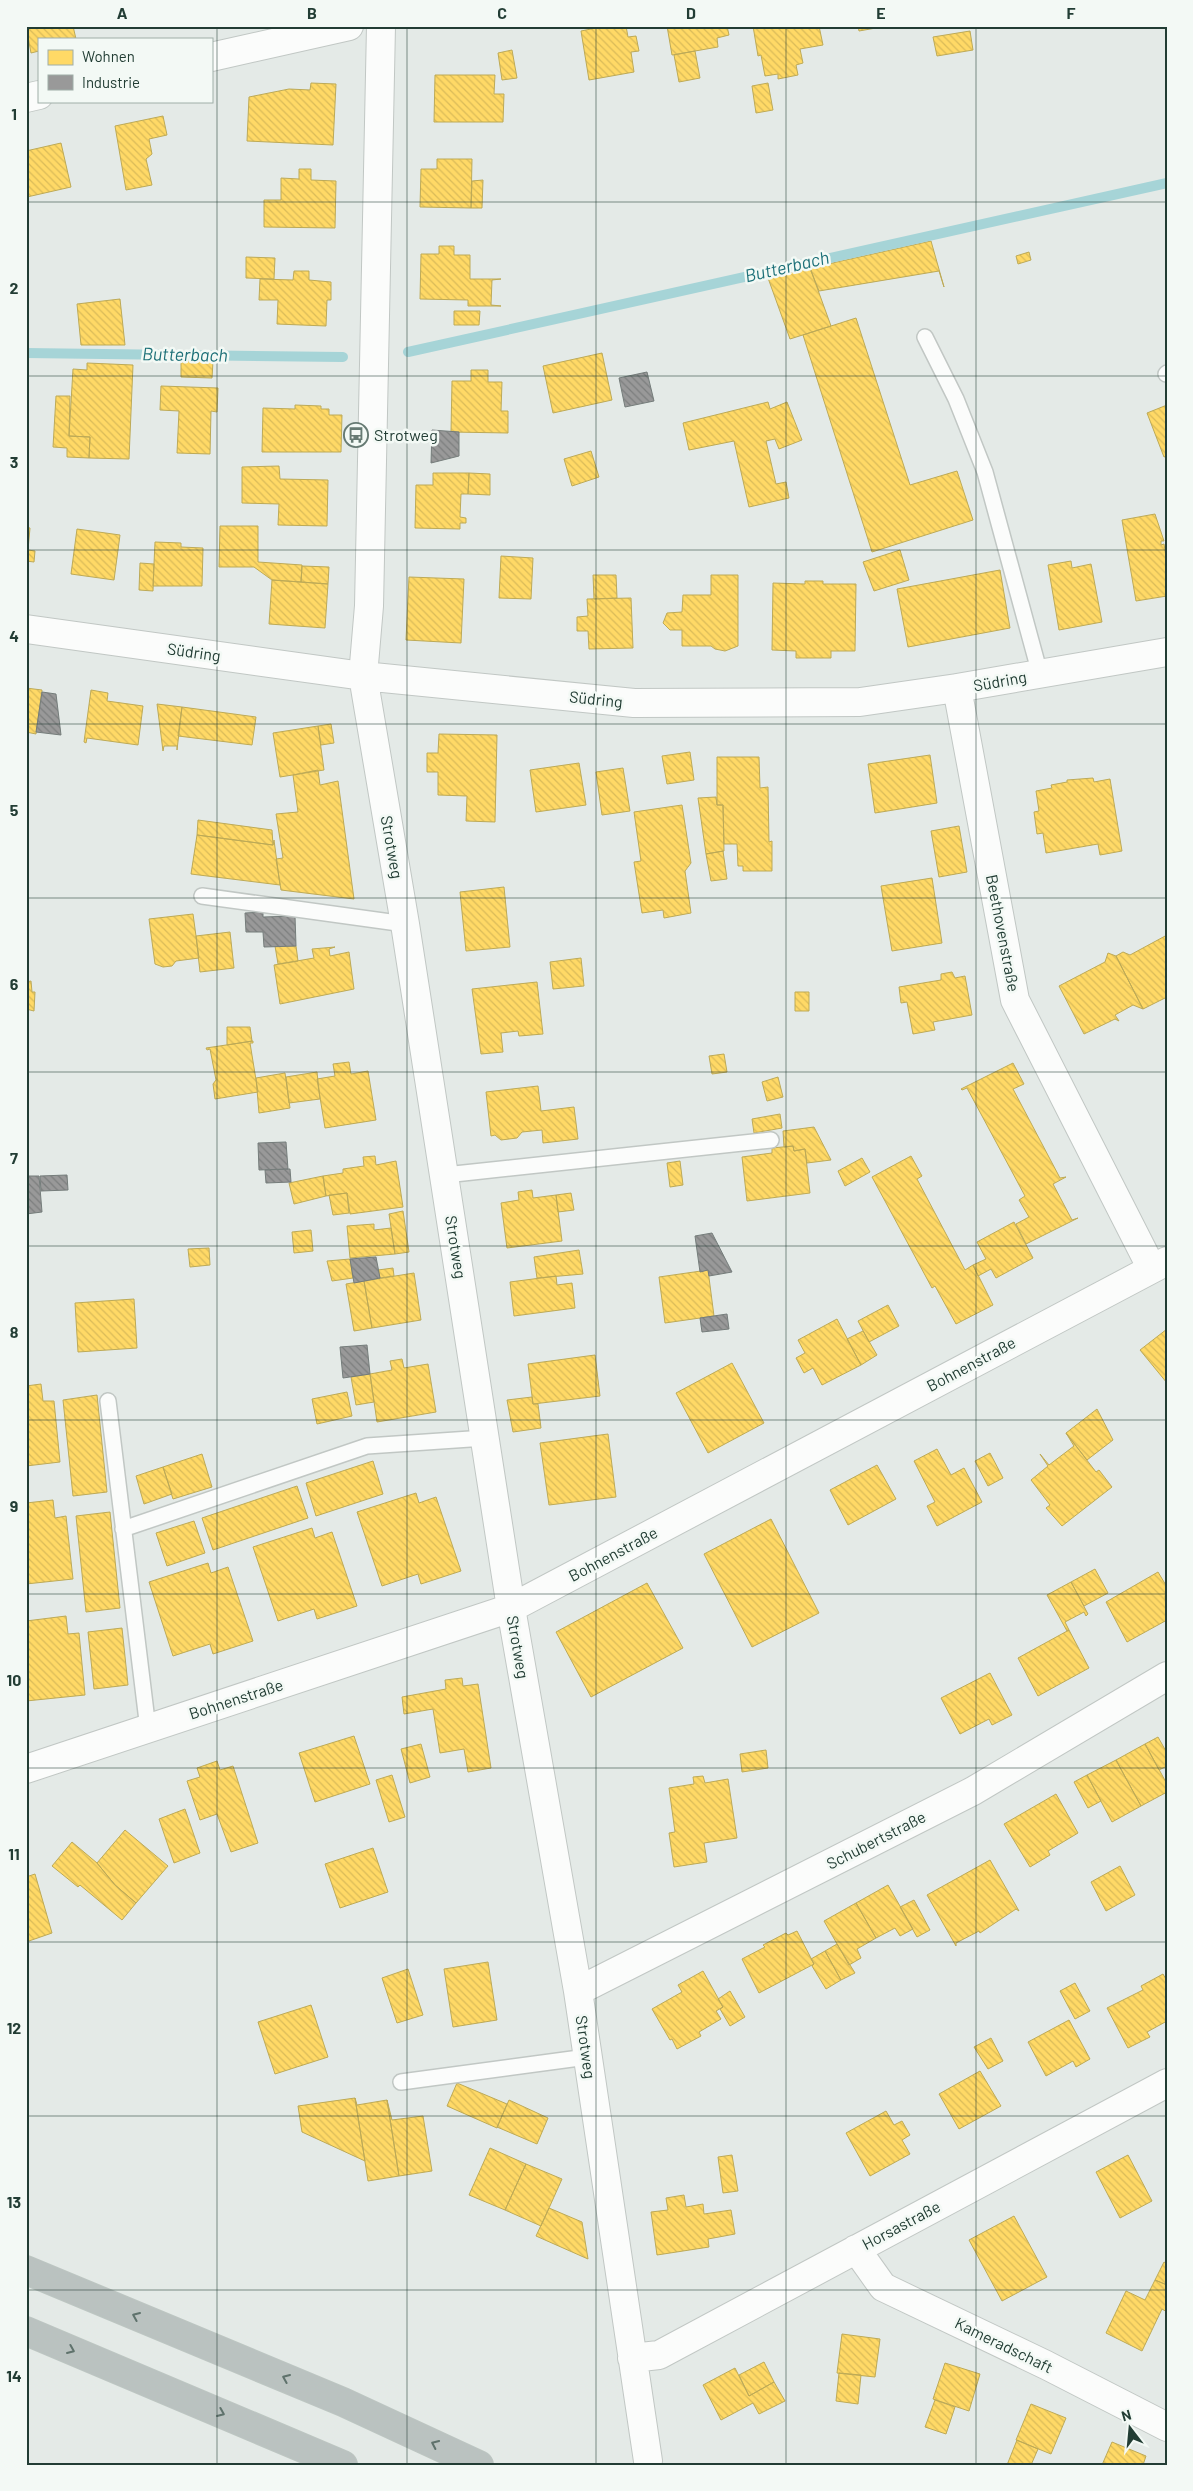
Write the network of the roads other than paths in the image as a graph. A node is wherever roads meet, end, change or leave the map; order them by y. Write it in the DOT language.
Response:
graph roads {
  1 [pos="349,26"];
  2 [pos="381,26"];
  3 [pos="212,57"];
  4 [pos="925,337"];
  5 [pos="26,629"];
  6 [pos="1167,652"];
  7 [pos="1040,674"];
  8 [pos="363,676"];
  9 [pos="957,688"];
  10 [pos="202,896"];
  11 [pos="406,924"];
  12 [pos="771,1140"];
  13 [pos="445,1175"];
  14 [pos="1159,1265"];
  15 [pos="108,1401"];
  16 [pos="485,1438"];
  17 [pos="124,1529"];
  18 [pos="511,1608"];
  19 [pos="1167,1676"];
  20 [pos="148,1729"];
  21 [pos="26,1769"];
  22 [pos="578,1991"];
  23 [pos="587,2056"];
  24 [pos="401,2082"];
  25 [pos="1167,2082"];
  26 [pos="856,2249"];
  27 [pos="26,2270"];
  28 [pos="26,2331"];
  29 [pos="632,2358"];
  30 [pos="1167,2427"];
  31 [pos="648,2461"];
  32 [pos="343,2465"];
  33 [pos="479,2465"];
  1 -- 3 [label="street"];
  2 -- 8 [label="street, Strotweg"];
  4 -- 7 [label="lane"];
  5 -- 8 [label="street, Südring"];
  6 -- 7 [label="street, Südring"];
  7 -- 9 [label="street, Südring"];
  8 -- 9 [label="street, Südring"];
  8 -- 11 [label="street, Strotweg"];
  9 -- 14 [label="street, Beethovenstraße"];
  10 -- 11 [label="lane"];
  11 -- 13 [label="street, Strotweg"];
  12 -- 13 [label="lane"];
  13 -- 16 [label="street, Strotweg"];
  14 -- 18 [label="street, Bohnenstraße"];
  15 -- 17 [label="lane"];
  16 -- 17 [label="lane"];
  16 -- 18 [label="street, Strotweg"];
  17 -- 20 [label="lane"];
  18 -- 20 [label="street, Bohnenstraße"];
  18 -- 22 [label="street, Strotweg"];
  19 -- 22 [label="street, Schubertstraße"];
  20 -- 21 [label="street, Bohnenstraße"];
  22 -- 23 [label="street, Strotweg"];
  23 -- 24 [label="lane"];
  23 -- 29 [label="street, Strotweg"];
  25 -- 26 [label="street, Horsastraße"];
  26 -- 29 [label="street, Horsastraße"];
  26 -- 30 [label="street, Kameradschaft"];
  33 -- 27 [label="highway, one-way"];
  28 -- 32 [label="highway, one-way"];
  29 -- 31 [label="street, Strotweg"];
}
